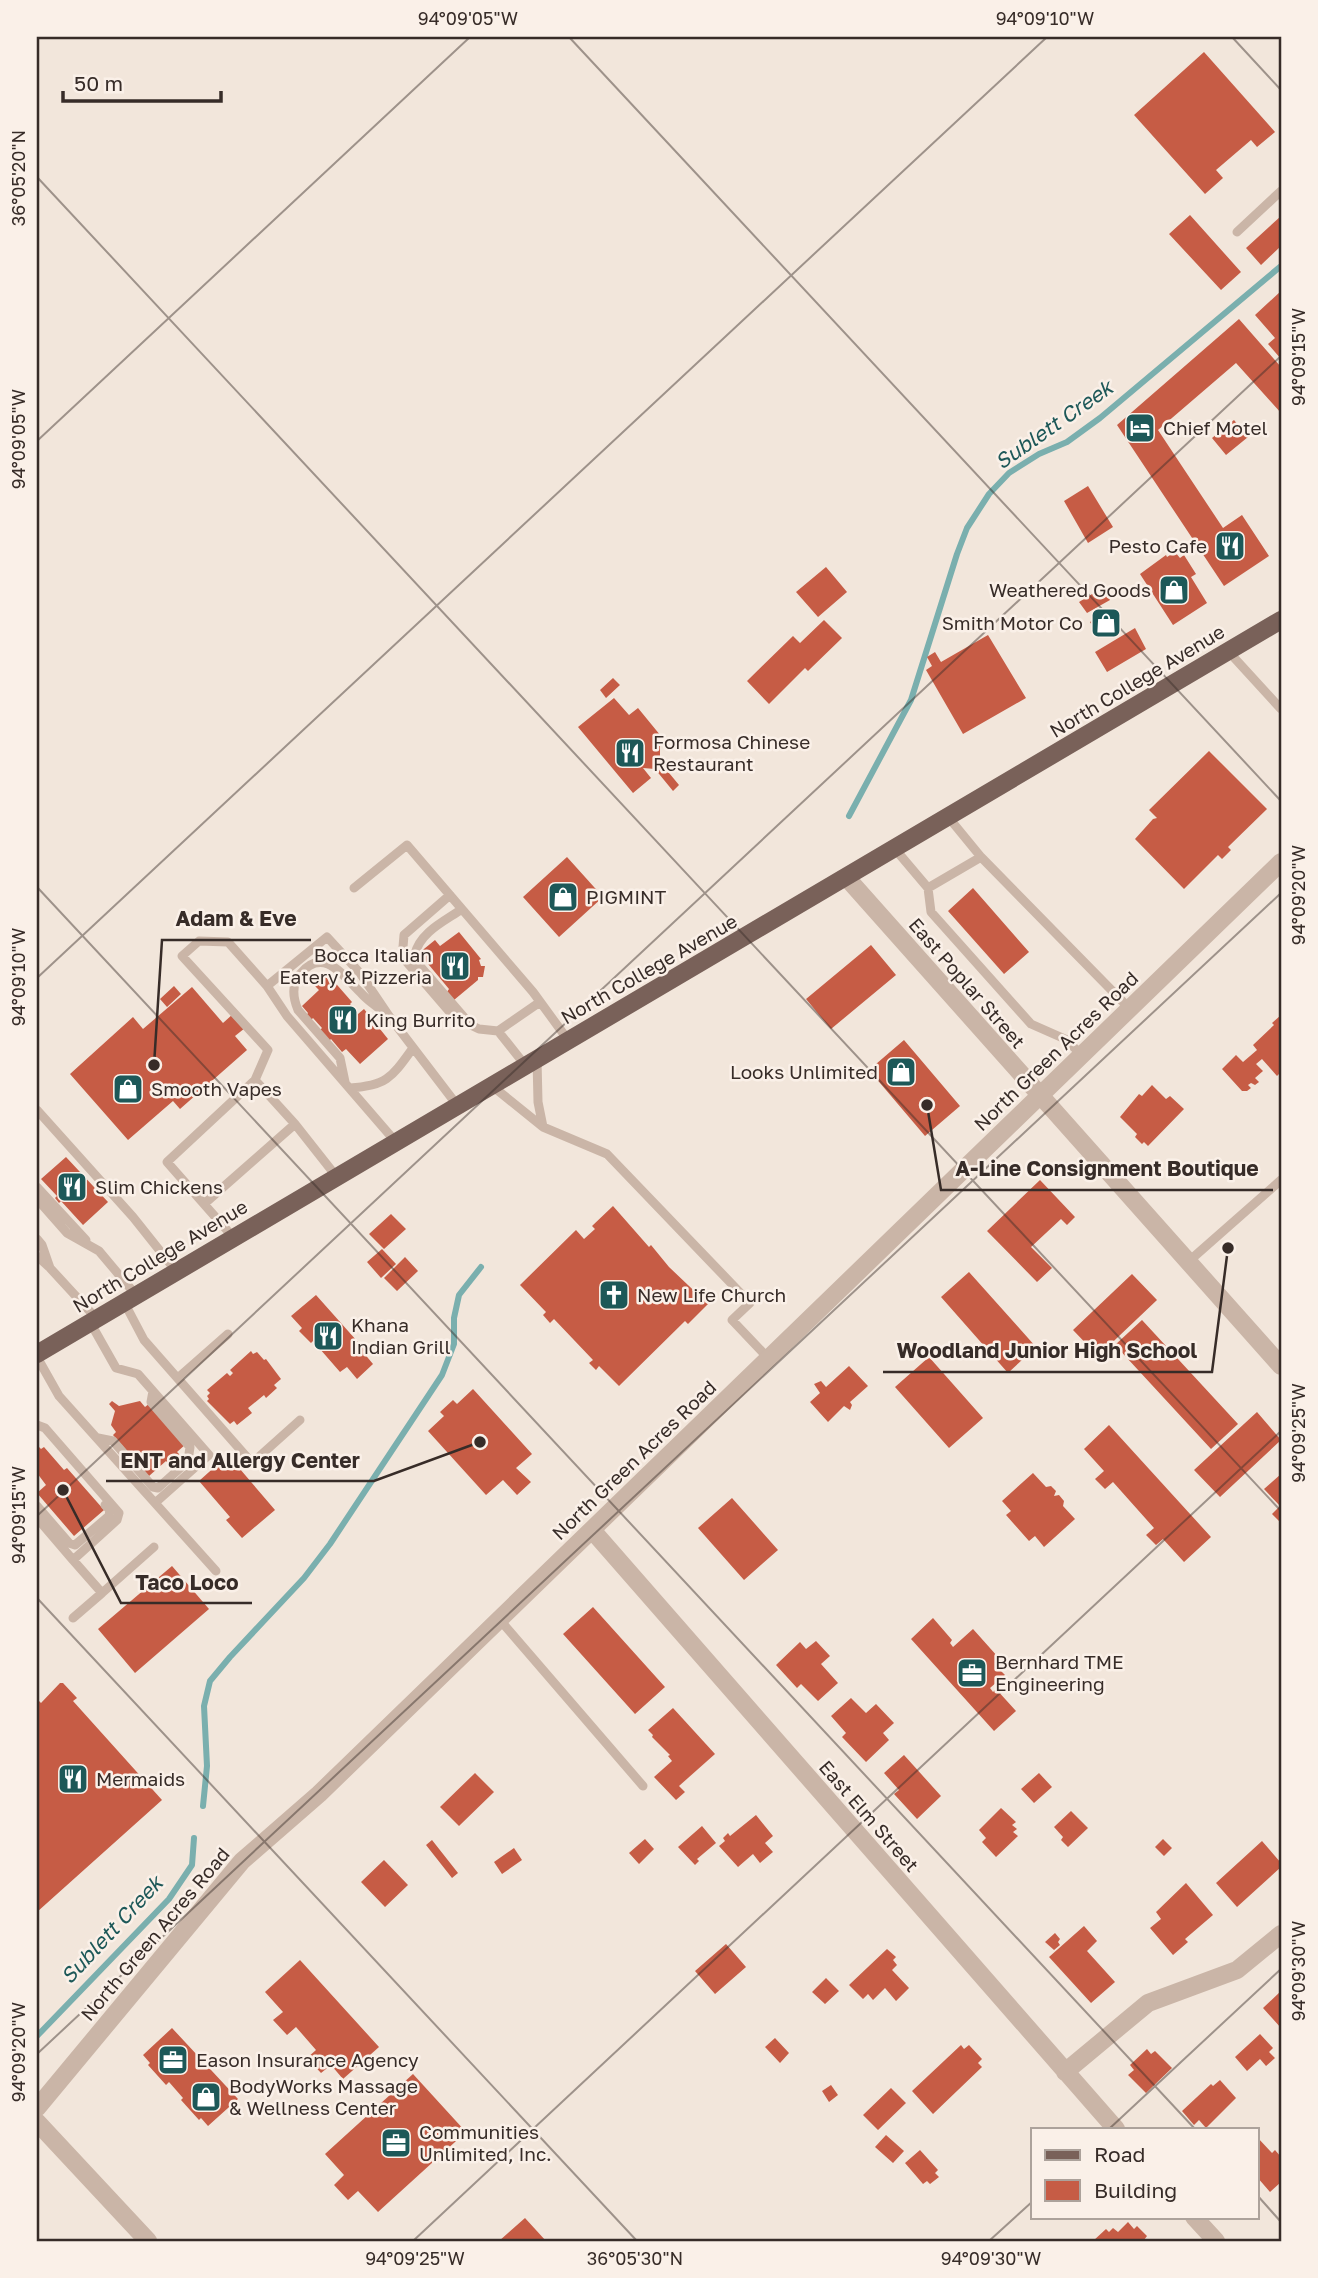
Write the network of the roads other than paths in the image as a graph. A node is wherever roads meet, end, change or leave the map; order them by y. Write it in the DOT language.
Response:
graph roads {
  1 [pos="1281,191"];
  2 [pos="1237,232"];
  3 [pos="1281,620"];
  4 [pos="1228,651"];
  5 [pos="1281,709"];
  6 [pos="949,818"];
  7 [pos="895,849"];
  8 [pos="981,857"];
  9 [pos="1281,862"];
  10 [pos="847,878"];
  11 [pos="354,888"];
  12 [pos="928,888"];
  13 [pos="450,895"];
  14 [pos="462,909"];
  15 [pos="267,986"];
  16 [pos="540,1002"];
  17 [pos="1130,1009"];
  18 [pos="388,1016"];
  19 [pos="471,1025"];
  20 [pos="498,1031"];
  21 [pos="568,1040"];
  22 [pos="413,1048"];
  23 [pos="1082,1055"];
  24 [pos="531,1062"];
  25 [pos="255,1080"];
  26 [pos="348,1085"];
  27 [pos="491,1085"];
  28 [pos="1039,1097"];
  29 [pos="457,1105"];
  30 [pos="37,1110"];
  31 [pos="295,1124"];
  32 [pos="543,1127"];
  33 [pos="395,1141"];
  34 [pos="336,1176"];
  35 [pos="1281,1180"];
  36 [pos="37,1187"];
  37 [pos="37,1199"];
  38 [pos="204,1204"];
  39 [pos="233,1237"];
  40 [pos="37,1239"];
  41 [pos="99,1251"];
  42 [pos="37,1256"];
  43 [pos="1188,1262"];
  44 [pos="50,1268"];
  45 [pos="176,1271"];
  46 [pos="130,1298"];
  47 [pos="93,1320"];
  48 [pos="228,1334"];
  49 [pos="40,1351"];
  50 [pos="769,1359"];
  51 [pos="1281,1366"];
  52 [pos="177,1378"];
  53 [pos="153,1391"];
  54 [pos="300,1420"];
  55 [pos="37,1425"];
  56 [pos="96,1437"];
  57 [pos="78,1465"];
  58 [pos="155,1503"];
  59 [pos="37,1506"];
  60 [pos="37,1518"];
  61 [pos="592,1530"];
  62 [pos="154,1547"];
  63 [pos="73,1560"];
  64 [pos="216,1571"];
  65 [pos="102,1593"];
  66 [pos="73,1618"];
  67 [pos="500,1620"];
  68 [pos="643,1786"];
  69 [pos="1281,1934"];
  70 [pos="1065,2072"];
  71 [pos="37,2108"];
  72 [pos="37,2122"];
  73 [pos="1115,2128"];
  74 [pos="1195,2218"];
  75 [pos="148,2241"];
  76 [pos="1216,2241"];
  1 -- 2 [label="lane"];
  3 -- 4 [label="main road, North College Avenue"];
  4 -- 5 [label="lane"];
  4 -- 6 [label="main road, North College Avenue"];
  6 -- 7 [label="main road, North College Avenue"];
  6 -- 8 [label="lane"];
  7 -- 10 [label="main road, North College Avenue"];
  7 -- 12 [label="lane"];
  8 -- 12 [label="lane"];
  8 -- 17 [label="lane"];
  9 -- 17 [label="street, North Green Acres Road"];
  10 -- 21 [label="main road, North College Avenue"];
  10 -- 28 [label="street, East Poplar Street"];
  11 -- 13 [label="lane"];
  12 -- 23 [label="lane"];
  13 -- 14 [label="lane"];
  13 -- 19 [label="lane"];
  14 -- 16 [label="lane"];
  14 -- 19 [label="lane"];
  15 -- 18 [label="lane"];
  15 -- 25 [label="lane"];
  15 -- 26 [label="lane"];
  16 -- 20 [label="lane"];
  16 -- 21 [label="lane"];
  17 -- 23 [label="street, North Green Acres Road"];
  18 -- 22 [label="lane"];
  18 -- 26 [label="lane"];
  19 -- 20 [label="lane"];
  20 -- 24 [label="lane"];
  21 -- 24 [label="main road, North College Avenue"];
  22 -- 26 [label="lane"];
  22 -- 29 [label="lane"];
  23 -- 28 [label="street, North Green Acres Road"];
  24 -- 27 [label="main road, North College Avenue"];
  24 -- 32 [label="lane"];
  25 -- 31 [label="lane"];
  25 -- 38 [label="lane"];
  26 -- 33 [label="lane"];
  27 -- 29 [label="main road, North College Avenue"];
  27 -- 32 [label="lane"];
  28 -- 43 [label="street, East Poplar Street"];
  28 -- 50 [label="street, North Green Acres Road"];
  29 -- 33 [label="main road, North College Avenue"];
  30 -- 45 [label="lane"];
  31 -- 34 [label="lane"];
  31 -- 38 [label="lane"];
  32 -- 50 [label="lane"];
  33 -- 34 [label="main road, North College Avenue"];
  34 -- 39 [label="main road, North College Avenue"];
  35 -- 43 [label="lane"];
  36 -- 41 [label="lane"];
  37 -- 41 [label="lane"];
  38 -- 39 [label="lane"];
  39 -- 45 [label="main road, North College Avenue"];
  40 -- 44 [label="lane"];
  41 -- 46 [label="lane"];
  42 -- 44 [label="lane"];
  43 -- 51 [label="street, East Poplar Street"];
  44 -- 47 [label="lane"];
  45 -- 46 [label="main road, North College Avenue"];
  46 -- 47 [label="main road, North College Avenue"];
  46 -- 52 [label="lane"];
  47 -- 49 [label="main road, North College Avenue"];
  47 -- 53 [label="lane"];
  48 -- 52 [label="lane"];
  49 -- 56 [label="lane"];
  50 -- 61 [label="street, North Green Acres Road"];
  52 -- 54 [label="lane"];
  53 -- 56 [label="lane"];
  53 -- 58 [label="lane"];
  55 -- 57 [label="lane"];
  56 -- 58 [label="lane"];
  57 -- 59 [label="lane"];
  57 -- 63 [label="lane"];
  58 -- 64 [label="lane"];
  60 -- 63 [label="lane"];
  61 -- 67 [label="street, North Green Acres Road"];
  61 -- 70 [label="street, East Elm Street"];
  62 -- 65 [label="lane"];
  63 -- 65 [label="lane"];
  65 -- 66 [label="lane"];
  67 -- 68 [label="lane"];
  67 -- 71 [label="street, North Green Acres Road"];
  69 -- 70 [label="street"];
  70 -- 73 [label="street, East Elm Street"];
  72 -- 75 [label="street"];
  74 -- 76 [label="street"];
}
